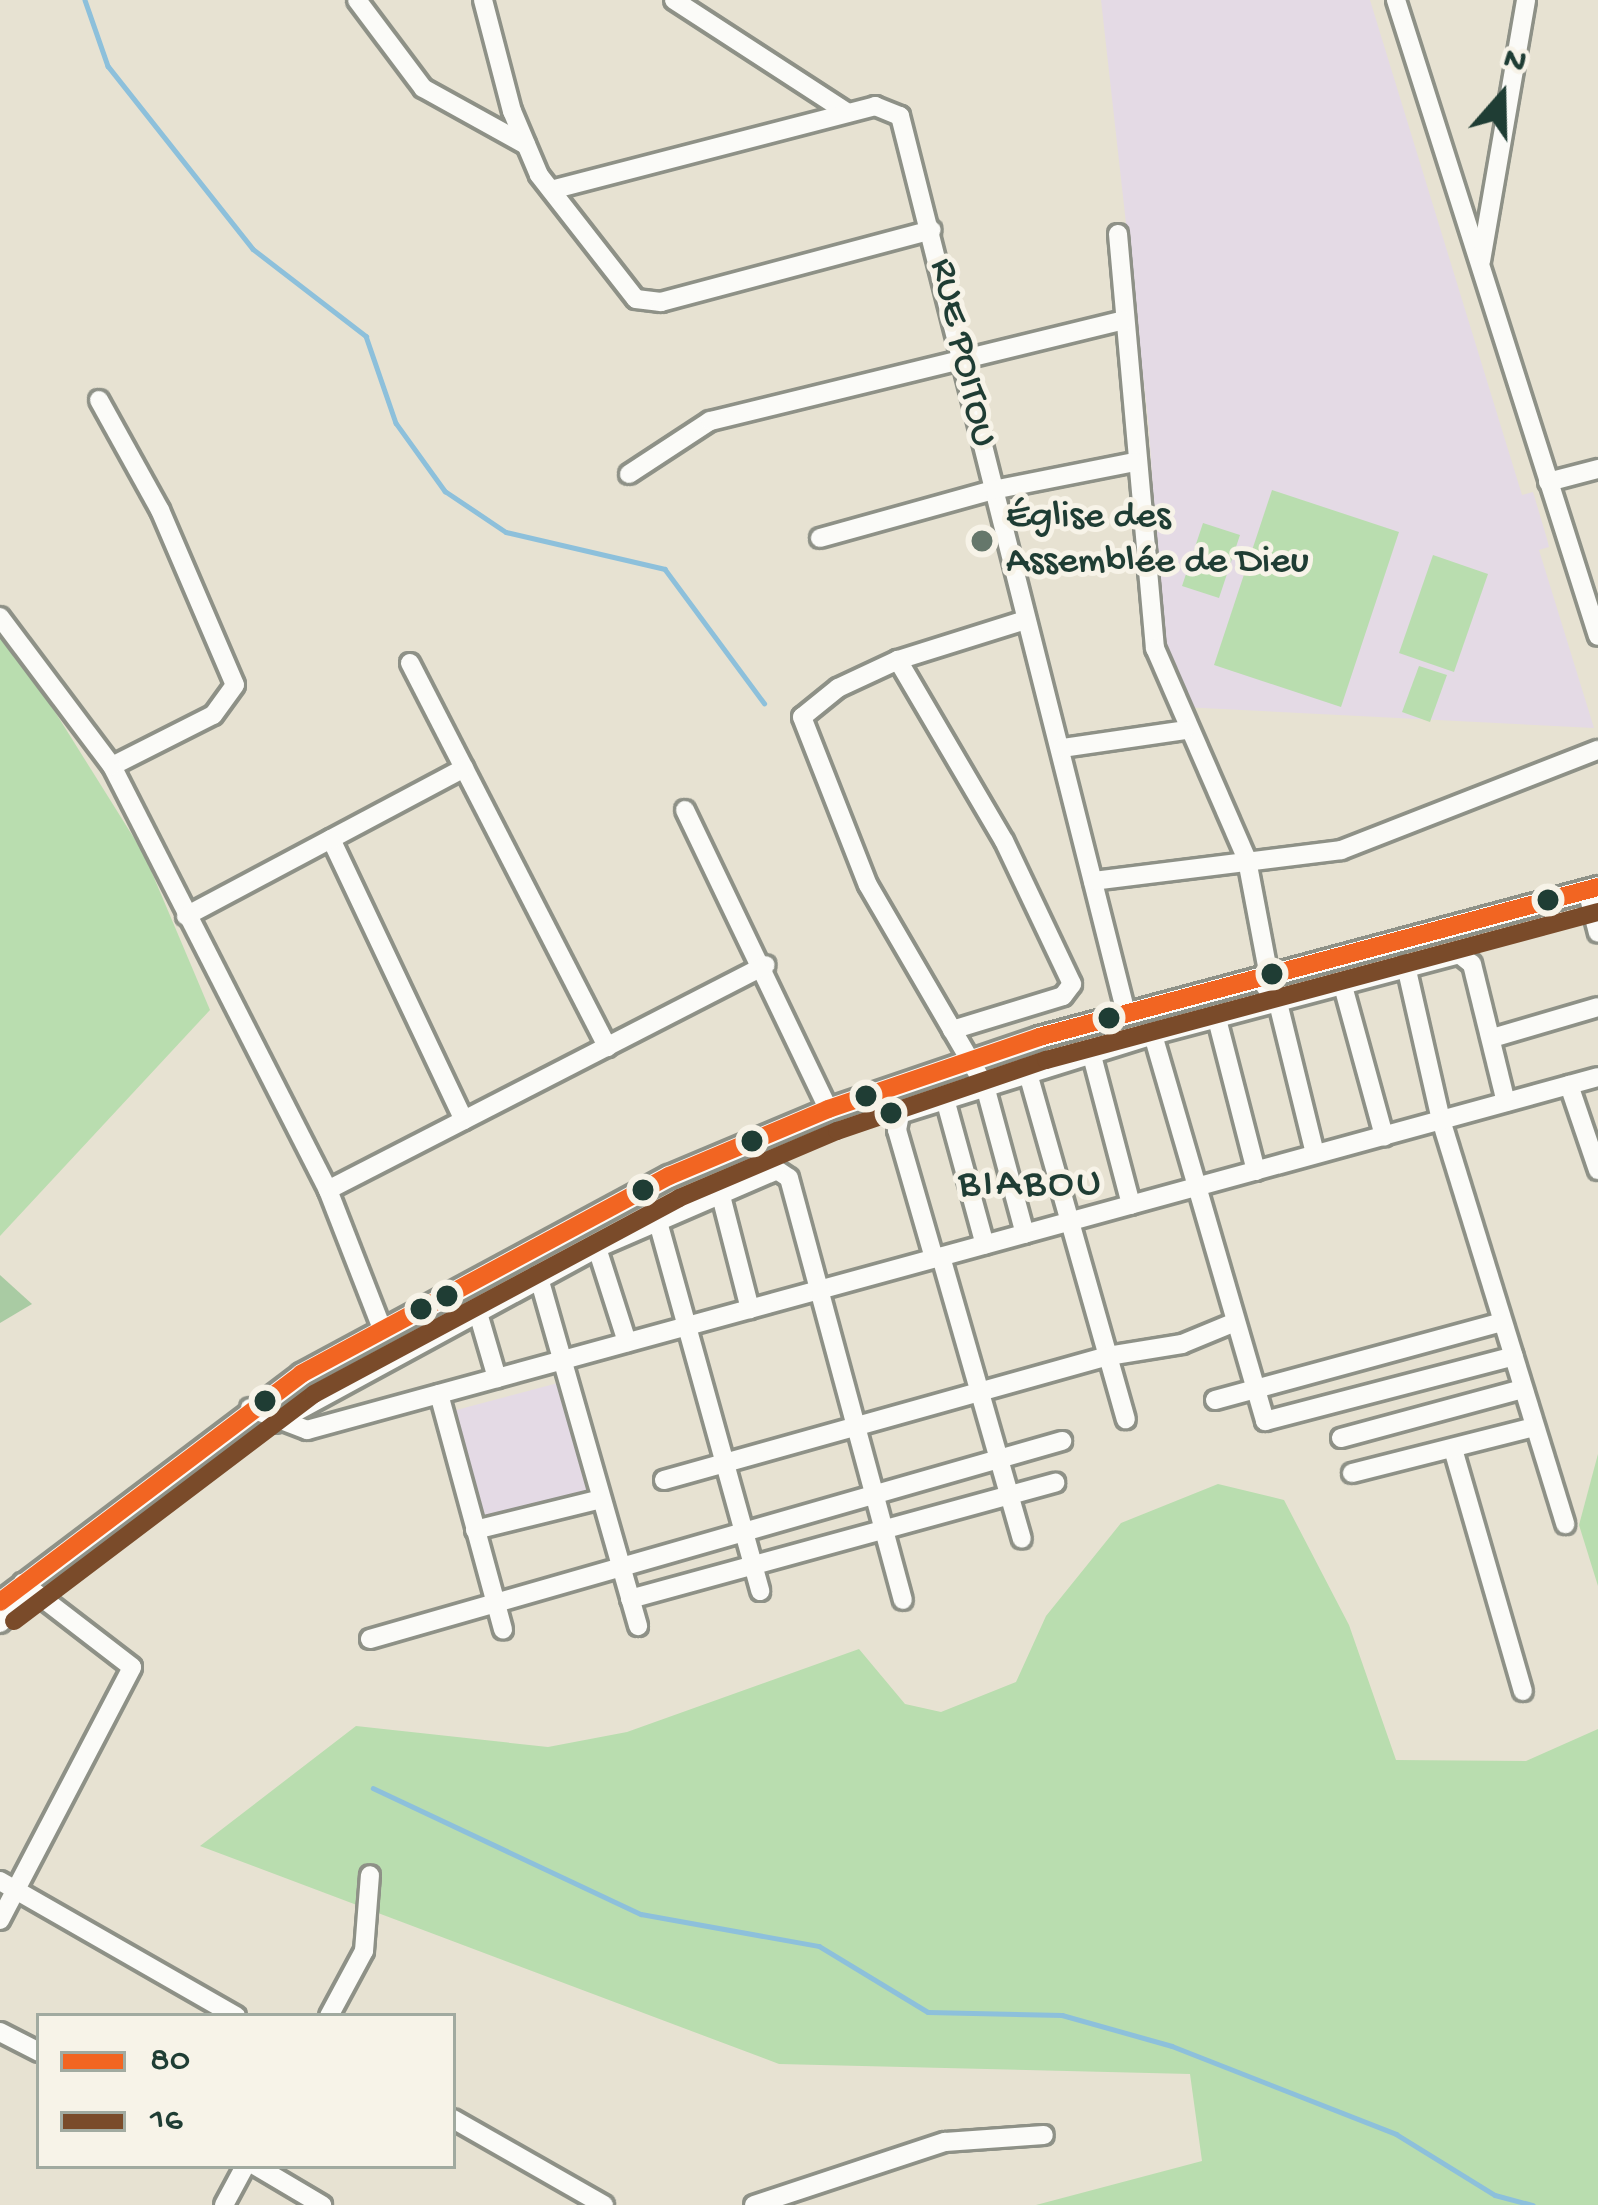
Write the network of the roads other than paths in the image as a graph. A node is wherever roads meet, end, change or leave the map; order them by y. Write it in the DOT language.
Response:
graph roads {
  1 [pos="357,0"];
  2 [pos="483,0"];
  3 [pos="674,0"];
  4 [pos="1396,0"];
  5 [pos="1526,0"];
  6 [pos="848,113"];
  7 [pos="526,145"];
  8 [pos="551,190"];
  9 [pos="932,230"];
  10 [pos="1118,234"];
  11 [pos="1480,266"];
  12 [pos="1124,320"];
  13 [pos="961,364"];
  14 [pos="99,400"];
  15 [pos="1135,462"];
  16 [pos="1598,469"];
  17 [pos="629,474"];
  18 [pos="1548,482"];
  19 [pos="993,490"];
  20 [pos="820,538"];
  21 [pos="1592,595"];
  22 [pos="0,617"];
  23 [pos="1026,620"];
  24 [pos="1598,636"];
  25 [pos="898,660"];
  26 [pos="410,663"];
  27 [pos="1185,730"];
  28 [pos="1062,748"];
  29 [pos="1598,750"];
  30 [pos="112,766"];
  31 [pos="464,768"];
  32 [pos="685,810"];
  33 [pos="331,839"];
  34 [pos="1246,860"];
  35 [pos="1093,881"];
  36 [pos="1592,888"];
  37 [pos="186,916"];
  38 [pos="1598,932"];
  39 [pos="765,965"];
  40 [pos="1406,966"];
  41 [pos="1265,977"];
  42 [pos="1343,986"];
  43 [pos="1279,1007"];
  44 [pos="1598,1007"];
  45 [pos="1126,1013"];
  46 [pos="1217,1018"];
  47 [pos="952,1030"];
  48 [pos="1153,1035"];
  49 [pos="1492,1038"];
  50 [pos="607,1047"];
  51 [pos="1091,1052"];
  52 [pos="969,1059"];
  53 [pos="1028,1070"];
  54 [pos="1598,1077"];
  55 [pos="1569,1085"];
  56 [pos="986,1086"];
  57 [pos="945,1099"];
  58 [pos="1506,1102"];
  59 [pos="828,1108"];
  60 [pos="464,1120"];
  61 [pos="1441,1120"];
  62 [pos="1384,1136"];
  63 [pos="1315,1154"];
  64 [pos="1598,1170"];
  65 [pos="1256,1171"];
  66 [pos="1193,1188"];
  67 [pos="328,1190"];
  68 [pos="720,1192"];
  69 [pos="1131,1205"];
  70 [pos="658,1222"];
  71 [pos="1066,1222"];
  72 [pos="1025,1234"];
  73 [pos="985,1245"];
  74 [pos="596,1248"];
  75 [pos="938,1258"];
  76 [pos="539,1278"];
  77 [pos="815,1291"];
  78 [pos="750,1309"];
  79 [pos="478,1313"];
  80 [pos="1502,1322"];
  81 [pos="1233,1323"];
  82 [pos="688,1325"];
  83 [pos="381,1326"];
  84 [pos="627,1342"];
  85 [pos="1108,1356"];
  86 [pos="1514,1356"];
  87 [pos="560,1361"];
  88 [pos="497,1378"];
  89 [pos="1523,1389"];
  90 [pos="1253,1390"];
  91 [pos="980,1391"];
  92 [pos="439,1394"];
  93 [pos="1215,1400"];
  94 [pos="250,1408"];
  95 [pos="1126,1419"];
  96 [pos="275,1423"];
  97 [pos="1534,1426"];
  98 [pos="854,1429"];
  99 [pos="1341,1438"];
  100 [pos="1062,1441"];
  101 [pos="1453,1449"];
  102 [pos="1000,1458"];
  103 [pos="730,1464"];
  104 [pos="1352,1473"];
  105 [pos="664,1480"];
  106 [pos="1055,1483"];
  107 [pos="1009,1491"];
  108 [pos="872,1497"];
  109 [pos="601,1499"];
  110 [pos="1565,1524"];
  111 [pos="475,1530"];
  112 [pos="882,1531"];
  113 [pos="747,1533"];
  114 [pos="1022,1539"];
  115 [pos="622,1566"];
  116 [pos="755,1567"];
  117 [pos="28,1587"];
  118 [pos="760,1591"];
  119 [pos="630,1599"];
  120 [pos="903,1600"];
  121 [pos="0,1602"];
  122 [pos="496,1603"];
  123 [pos="0,1623"];
  124 [pos="638,1627"];
  125 [pos="503,1629"];
  126 [pos="370,1639"];
  127 [pos="1523,1691"];
  128 [pos="370,1875"];
  129 [pos="8,1885"];
  130 [pos="0,1920"];
  131 [pos="231,2013"];
  132 [pos="331,2013"];
  133 [pos="0,2032"];
  134 [pos="36,2050"];
  135 [pos="456,2121"];
  136 [pos="1044,2135"];
  137 [pos="243,2169"];
  138 [pos="261,2169"];
  139 [pos="224,2205"];
  140 [pos="322,2205"];
  141 [pos="603,2205"];
  142 [pos="754,2205"];
  1 -- 7 [label="street"];
  2 -- 7 [label="street"];
  3 -- 6 [label="street"];
  4 -- 11 [label="street"];
  5 -- 11 [label="street"];
  6 -- 8 [label="street, RUE POITOU"];
  6 -- 9 [label="street, RUE POITOU"];
  7 -- 8 [label="street"];
  8 -- 9 [label="street"];
  9 -- 13 [label="street, RUE POITOU"];
  10 -- 12 [label="street"];
  11 -- 18 [label="street"];
  12 -- 13 [label="street"];
  12 -- 15 [label="street"];
  13 -- 17 [label="street"];
  13 -- 19 [label="street, RUE POITOU"];
  14 -- 30 [label="street"];
  15 -- 19 [label="street"];
  15 -- 27 [label="street"];
  16 -- 18 [label="street"];
  18 -- 21 [label="street"];
  19 -- 20 [label="street"];
  19 -- 23 [label="street, RUE POITOU"];
  21 -- 24 [label="street"];
  22 -- 30 [label="street"];
  23 -- 25 [label="street"];
  23 -- 28 [label="street, RUE POITOU"];
  25 -- 47 [label="street"];
  25 -- 47 [label="street"];
  26 -- 31 [label="street"];
  27 -- 28 [label="street"];
  27 -- 34 [label="street"];
  28 -- 35 [label="street, RUE POITOU"];
  29 -- 34 [label="street"];
  30 -- 37 [label="street"];
  31 -- 33 [label="street"];
  31 -- 50 [label="street"];
  32 -- 39 [label="street"];
  33 -- 37 [label="street"];
  33 -- 60 [label="street"];
  34 -- 35 [label="street"];
  34 -- 41 [label="street"];
  35 -- 45 [label="street, RUE POITOU"];
  36 -- 38 [label="street"];
  36 -- 41 [label="main road"];
  37 -- 67 [label="street"];
  39 -- 50 [label="street"];
  39 -- 59 [label="street"];
  40 -- 42 [label="street"];
  40 -- 49 [label="street"];
  40 -- 61 [label="street"];
  41 -- 43 [label="street"];
  41 -- 45 [label="main road"];
  42 -- 43 [label="street"];
  42 -- 62 [label="street"];
  43 -- 46 [label="street"];
  43 -- 63 [label="street"];
  44 -- 49 [label="street"];
  45 -- 52 [label="main road"];
  46 -- 48 [label="street"];
  46 -- 65 [label="street"];
  47 -- 52 [label="street"];
  48 -- 51 [label="street"];
  48 -- 66 [label="street"];
  49 -- 58 [label="street"];
  50 -- 60 [label="street"];
  51 -- 53 [label="street"];
  51 -- 69 [label="street"];
  52 -- 56 [label="street"];
  52 -- 59 [label="main road"];
  53 -- 56 [label="street"];
  53 -- 71 [label="street"];
  54 -- 55 [label="street"];
  55 -- 58 [label="street"];
  55 -- 64 [label="street"];
  56 -- 57 [label="street"];
  56 -- 72 [label="street"];
  57 -- 73 [label="street"];
  57 -- 75 [label="street"];
  58 -- 61 [label="street"];
  59 -- 83 [label="main road"];
  60 -- 67 [label="street"];
  61 -- 62 [label="street"];
  61 -- 80 [label="street"];
  62 -- 63 [label="street"];
  63 -- 65 [label="street"];
  65 -- 66 [label="street"];
  66 -- 69 [label="street"];
  66 -- 81 [label="street"];
  67 -- 83 [label="street"];
  68 -- 70 [label="street"];
  68 -- 77 [label="street"];
  68 -- 78 [label="street"];
  69 -- 71 [label="street"];
  70 -- 74 [label="street"];
  70 -- 82 [label="street"];
  71 -- 72 [label="street"];
  71 -- 85 [label="street"];
  72 -- 73 [label="street"];
  73 -- 75 [label="street"];
  74 -- 76 [label="street"];
  74 -- 84 [label="street"];
  75 -- 77 [label="street"];
  75 -- 91 [label="street"];
  76 -- 79 [label="street"];
  76 -- 87 [label="street"];
  77 -- 78 [label="street"];
  77 -- 98 [label="street"];
  78 -- 82 [label="street"];
  79 -- 88 [label="street"];
  79 -- 96 [label="street"];
  80 -- 86 [label="street"];
  80 -- 90 [label="street"];
  81 -- 85 [label="street"];
  81 -- 90 [label="street"];
  82 -- 84 [label="street"];
  82 -- 103 [label="street"];
  83 -- 94 [label="main road"];
  84 -- 87 [label="street"];
  85 -- 91 [label="street"];
  85 -- 95 [label="street"];
  86 -- 89 [label="street"];
  86 -- 90 [label="street"];
  87 -- 88 [label="street"];
  87 -- 109 [label="street"];
  88 -- 92 [label="street"];
  89 -- 97 [label="street"];
  89 -- 99 [label="street"];
  90 -- 93 [label="street"];
  91 -- 98 [label="street"];
  91 -- 102 [label="street"];
  92 -- 96 [label="street"];
  92 -- 111 [label="street"];
  94 -- 96 [label="street"];
  94 -- 117 [label="main road"];
  97 -- 101 [label="street"];
  97 -- 110 [label="street"];
  98 -- 103 [label="street"];
  98 -- 108 [label="street"];
  100 -- 102 [label="street"];
  101 -- 104 [label="street"];
  101 -- 127 [label="street"];
  102 -- 107 [label="street"];
  102 -- 108 [label="street"];
  103 -- 105 [label="street"];
  103 -- 113 [label="street"];
  106 -- 107 [label="street"];
  107 -- 112 [label="street"];
  107 -- 114 [label="street"];
  108 -- 112 [label="street"];
  108 -- 113 [label="street"];
  109 -- 111 [label="street"];
  109 -- 115 [label="street"];
  111 -- 122 [label="street"];
  112 -- 116 [label="street"];
  112 -- 120 [label="street"];
  113 -- 115 [label="street"];
  113 -- 116 [label="street"];
  115 -- 119 [label="street"];
  115 -- 122 [label="street"];
  116 -- 118 [label="street"];
  116 -- 119 [label="street"];
  117 -- 121 [label="main road"];
  117 -- 123 [label="street"];
  117 -- 129 [label="street"];
  119 -- 124 [label="street"];
  122 -- 125 [label="street"];
  122 -- 126 [label="street"];
  128 -- 132 [label="street"];
  129 -- 130 [label="street"];
  129 -- 131 [label="street"];
  133 -- 134 [label="street"];
  135 -- 141 [label="street"];
  136 -- 142 [label="street"];
  137 -- 139 [label="street"];
  138 -- 140 [label="street"];
}
